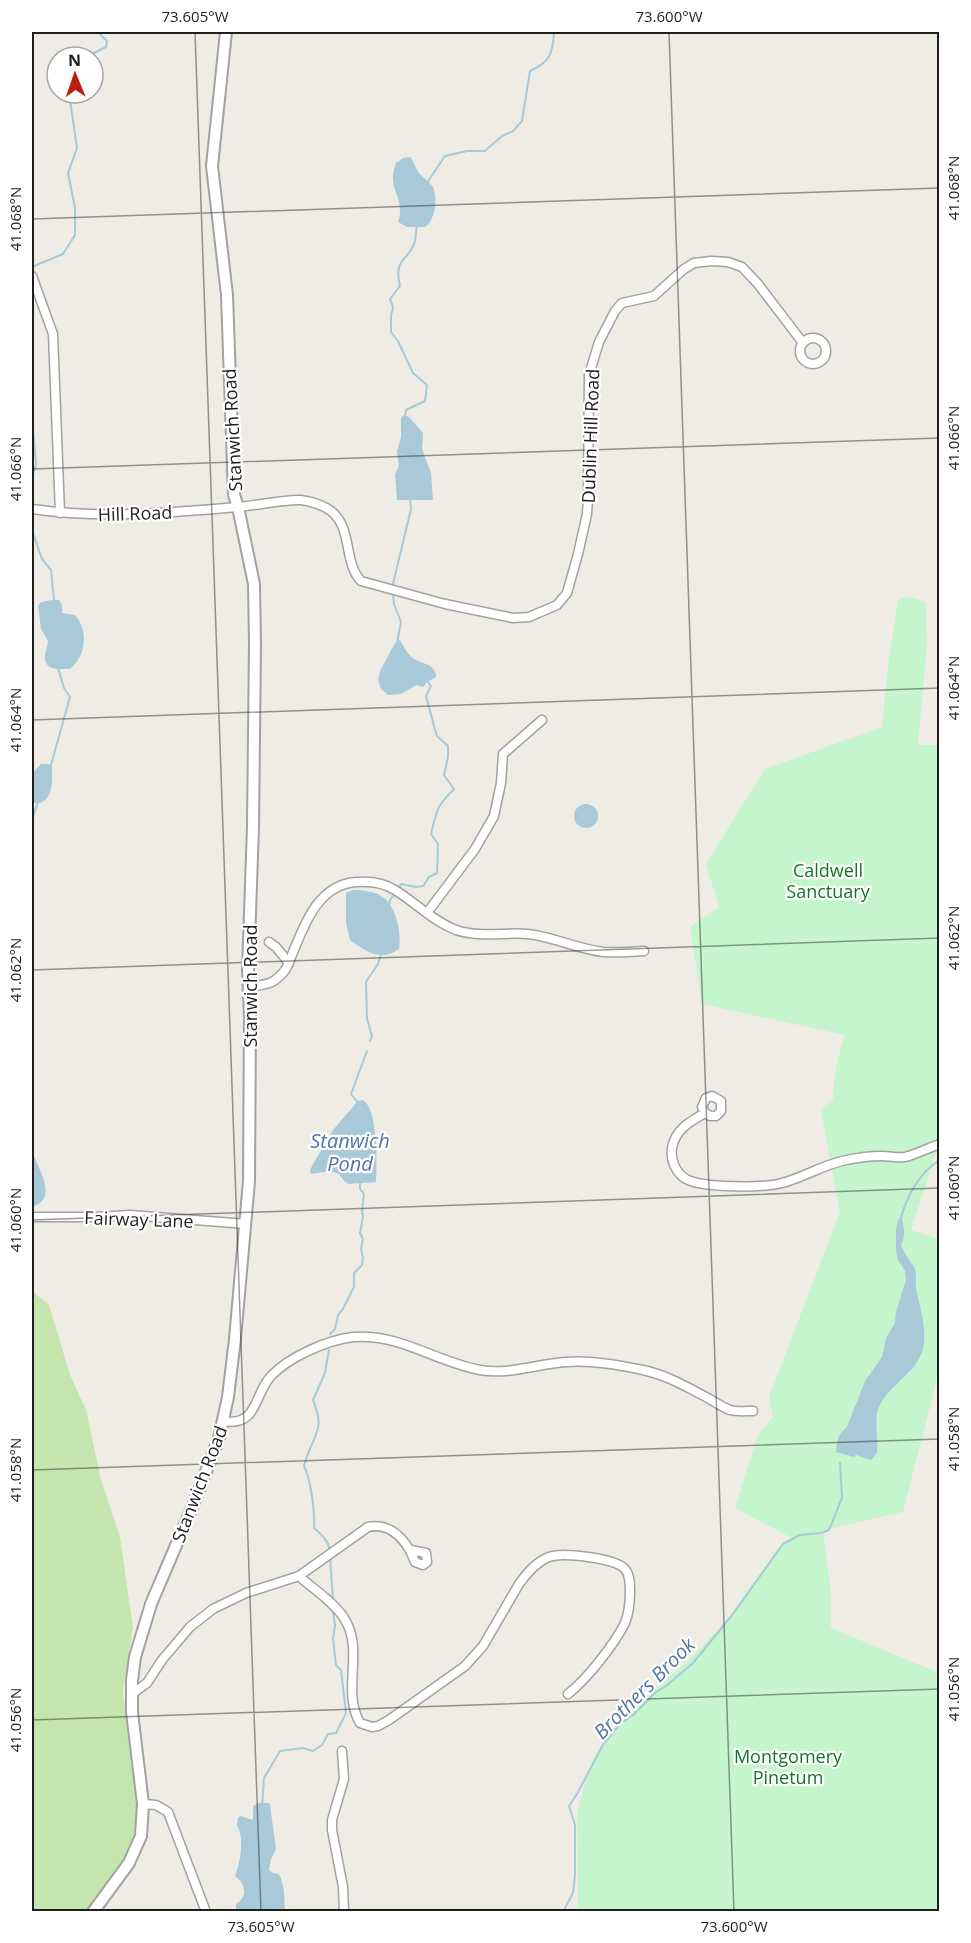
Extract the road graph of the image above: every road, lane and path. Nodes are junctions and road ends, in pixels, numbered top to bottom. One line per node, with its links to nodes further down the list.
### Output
1 (226, 32): 4 (street, Stanwich Road)
2 (32, 276): 6 (street)
3 (803, 343): 4 (street, Dublin Hill Road)
4 (238, 507): 6 (street, Hill Road); 12 (street, Stanwich Road)
5 (32, 509): 6 (street, Hill Road)
6 (60, 513)
7 (542, 720): 8 (street)
8 (427, 913): 10 (street); 11 (street)
9 (269, 942): 11 (street)
10 (644, 951)
11 (289, 963): 12 (street)
12 (248, 987): 16 (street, Stanwich Road)
13 (705, 1113): 14 (street)
14 (939, 1144)
15 (32, 1217): 16 (street, Fairway Lane)
16 (246, 1224): 18 (street, Stanwich Road)
17 (753, 1411): 18 (street)
18 (224, 1421): 21 (street, Stanwich Road)
19 (411, 1550): 20 (street)
20 (298, 1576): 21 (street); 22 (street)
21 (132, 1694): 24 (street, Stanwich Road)
22 (568, 1694)
23 (342, 1751): 27 (street)
24 (143, 1804): 25 (street, Stanwich Road); 26 (street)
25 (93, 1911)
26 (206, 1911)
27 (344, 1911)

